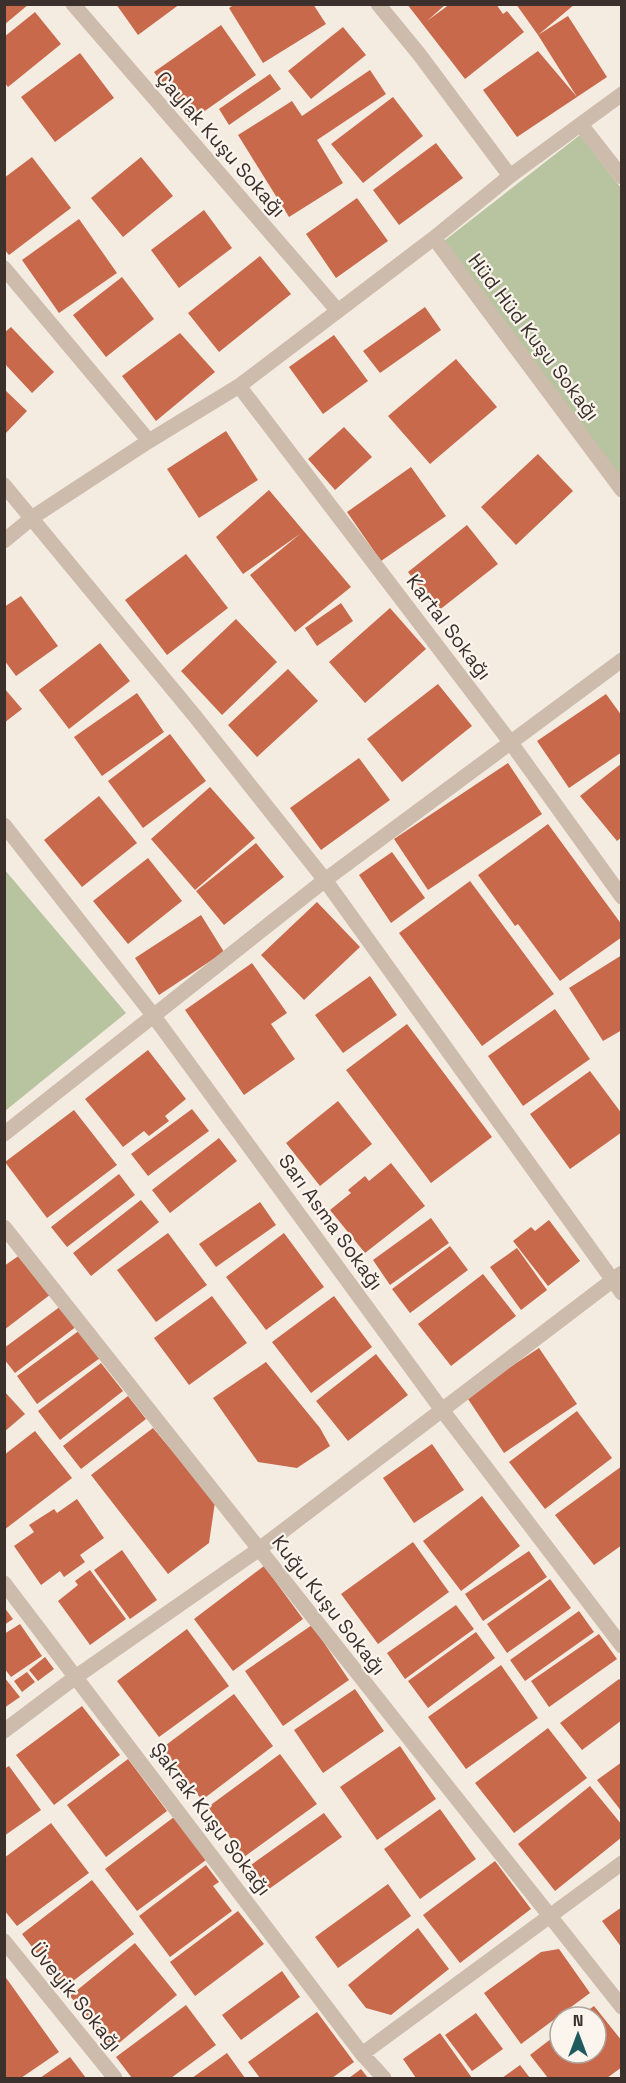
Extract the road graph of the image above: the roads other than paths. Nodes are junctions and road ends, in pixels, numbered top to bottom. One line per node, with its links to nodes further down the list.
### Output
1 (73, 4): 9 (street, Çaylak Kuşu Sokağı)
2 (378, 4): 5 (street)
3 (621, 94): 4 (street)
4 (582, 126): 5 (street); 6 (street)
5 (510, 176): 7 (street)
6 (621, 177)
7 (434, 238): 9 (street); 13 (street, Hüd Hüd Kuşu Sokağı)
8 (4, 268): 11 (street)
9 (338, 311): 10 (street)
10 (239, 386): 11 (street); 17 (street, Kartal Sokağı)
11 (149, 441): 14 (street)
12 (4, 485): 14 (street)
13 (621, 490)
14 (33, 517): 15 (street); 19 (street)
15 (4, 541)
16 (621, 660): 17 (street)
17 (511, 743): 19 (street); 20 (street, Kartal Sokağı)
18 (4, 825): 21 (street, Sarı Asma Sokağı)
19 (325, 880): 21 (street); 24 (street)
20 (621, 897)
21 (153, 1015): 22 (street); 25 (street, Sarı Asma Sokağı)
22 (4, 1134)
23 (4, 1227): 26 (street, Kuğu Kuşu Sokağı)
24 (618, 1282): 25 (street)
25 (442, 1410): 26 (street); 28 (street, Sarı Asma Sokağı)
26 (258, 1550): 29 (street); 32 (street, Kuğu Kuşu Sokağı)
27 (4, 1583): 29 (street, Şakrak Kuşu Sokağı)
28 (621, 1646)
29 (77, 1676): 30 (street); 35 (street, Şakrak Kuşu Sokağı)
30 (4, 1731)
31 (621, 1863): 32 (street)
32 (550, 1916): 34 (street, Kuğu Kuşu Sokağı); 35 (street)
33 (4, 1941): 36 (street, Üveyik Sokağı)
34 (621, 2007)
35 (362, 2054): 37 (street, Şakrak Kuşu Sokağı)
36 (115, 2079)
37 (384, 2079)

